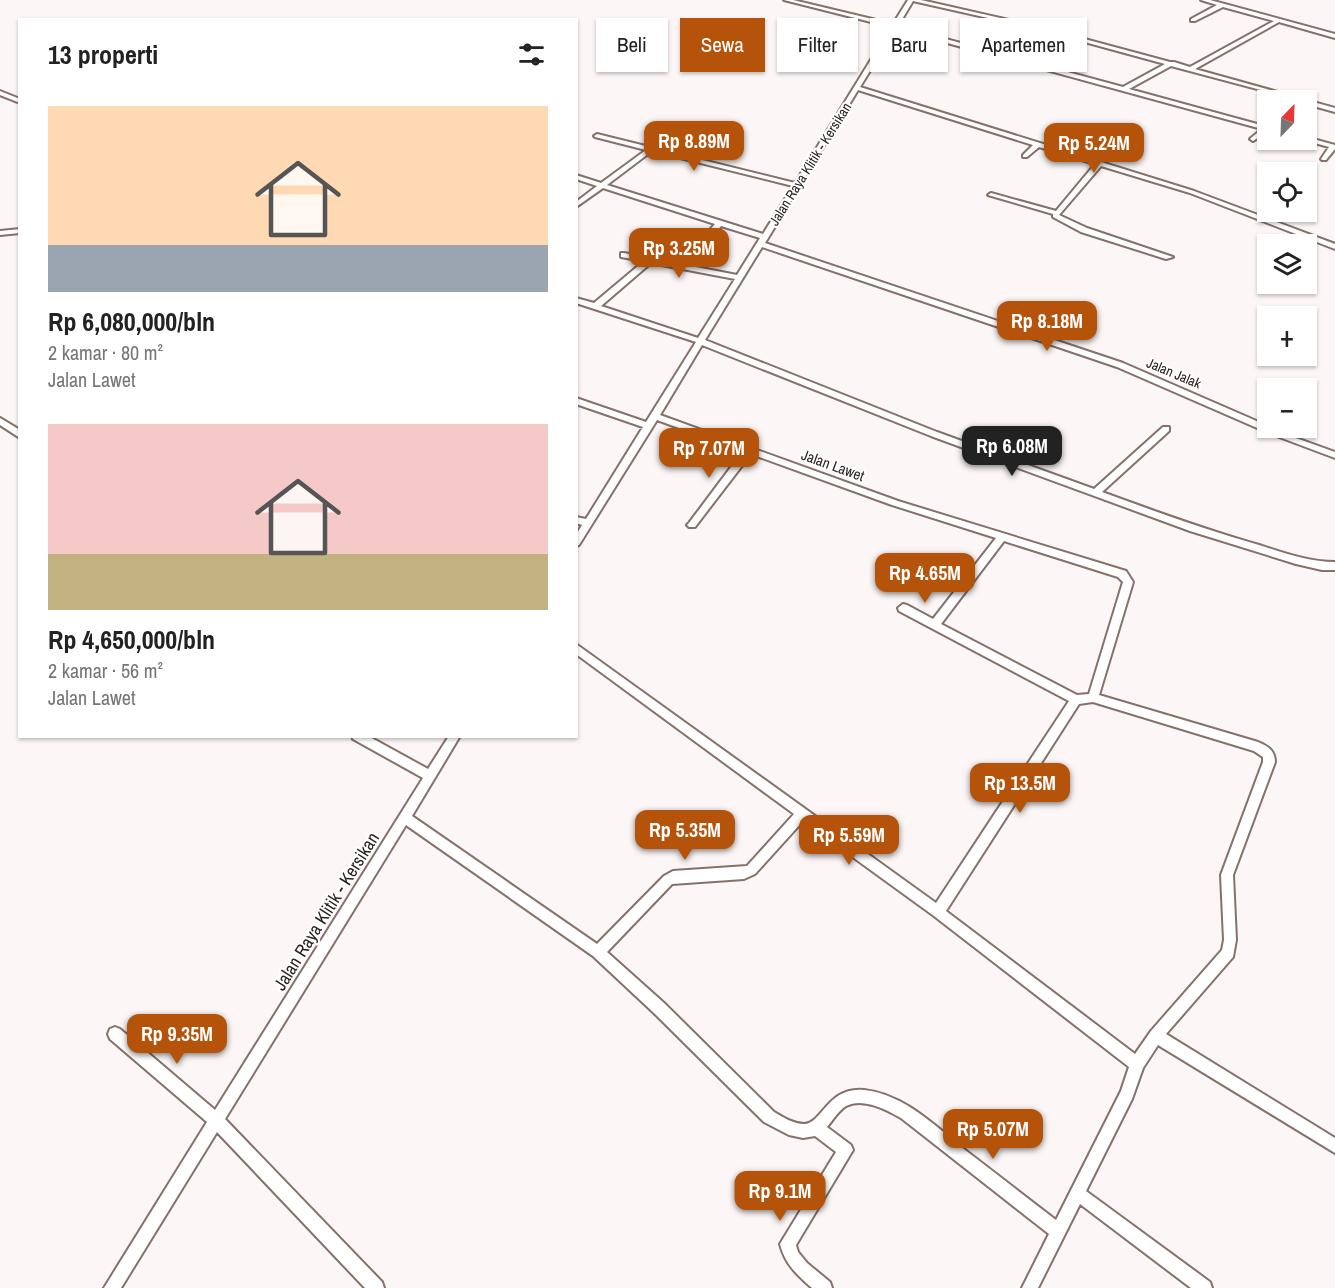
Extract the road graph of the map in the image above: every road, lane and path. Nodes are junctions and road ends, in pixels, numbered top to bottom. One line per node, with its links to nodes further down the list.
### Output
1 (787, 0): 6 (street)
2 (913, 0): 5 (street, Jalan Raya Klitik - Kersikan); 11 (street)
3 (1204, 0): 4 (street)
4 (1222, 5): 7 (street); 8 (street)
5 (899, 18)
6 (870, 20)
7 (1193, 20)
8 (1278, 21): 9 (street); 13 (street)
9 (1335, 36)
10 (948, 41): 15 (street)
11 (1172, 63): 13 (street); 15 (street)
12 (870, 66): 14 (street, Jalan Raya Klitik - Kersikan)
13 (1191, 69): 16 (street)
14 (857, 88): 26 (street); 33 (street, Jalan Raya Klitik - Kersikan)
15 (1123, 90): 21 (street)
16 (1266, 90)
17 (0, 93): 18 (street)
18 (18, 100)
19 (1317, 105): 20 (street)
20 (1335, 110)
21 (1257, 126)
22 (597, 136): 28 (street)
23 (1257, 136): 24 (street)
24 (1253, 139)
25 (1317, 143): 27 (street)
26 (1038, 144): 29 (street); 31 (street)
27 (1334, 147): 30 (street)
28 (651, 149): 33 (street); 34 (street)
29 (1025, 156)
30 (1324, 159)
31 (1100, 163): 37 (street); 43 (street)
32 (578, 178): 34 (street, Jalan Jalak)
33 (796, 185): 41 (street, Jalan Raya Klitik - Kersikan)
34 (604, 186): 36 (street); 38 (street, Jalan Jalak)
35 (991, 195): 37 (street)
36 (578, 204)
37 (1055, 213): 45 (street)
38 (719, 224): 41 (street, Jalan Jalak); 42 (street)
39 (18, 230): 40 (street)
40 (0, 233)
41 (762, 240): 47 (street, Jalan Raya Klitik - Kersikan); 58 (street, Jalan Jalak)
42 (704, 243)
43 (1335, 247)
44 (624, 255): 46 (street)
45 (1169, 257)
46 (649, 261): 47 (street); 49 (street)
47 (740, 278): 50 (street, Jalan Raya Klitik - Kersikan)
48 (578, 301): 49 (street)
49 (596, 306): 50 (street)
50 (700, 341): 52 (street, Jalan Raya Klitik - Kersikan); 59 (street)
51 (578, 401): 54 (street)
52 (655, 416): 54 (street, Jalan Raya Klitik - Kersikan); 57 (street, Jalan Lawet)
53 (0, 421): 56 (street)
54 (648, 426): 61 (street, Jalan Raya Klitik - Kersikan)
55 (1166, 429): 59 (street)
56 (18, 434)
57 (748, 450): 62 (street); 63 (street, Jalan Lawet)
58 (1335, 455)
59 (1095, 494): 65 (street)
60 (578, 520): 61 (street)
61 (588, 523): 64 (street, Jalan Raya Klitik - Kersikan)
62 (692, 525)
63 (1002, 537): 67 (street); 69 (street, Jalan Lawet)
64 (578, 540)
65 (1335, 566)
66 (903, 608): 67 (street)
67 (934, 625): 70 (street)
68 (578, 649): 74 (street)
69 (1093, 698): 70 (street); 79 (street)
70 (1076, 700): 76 (street)
71 (361, 738): 73 (street)
72 (454, 738): 73 (street, Jalan Raya Klitik - Kersikan)
73 (430, 776): 75 (street, Jalan Raya Klitik - Kersikan)
74 (802, 814): 76 (street); 77 (street)
75 (405, 818): 77 (street); 81 (street, Jalan Raya Klitik - Kersikan)
76 (938, 912): 80 (street)
77 (598, 952): 82 (street)
78 (115, 1034): 81 (street)
79 (1156, 1036): 80 (street); 83 (street)
80 (1137, 1064): 84 (street)
81 (217, 1121): 86 (street, Jalan Raya Klitik - Kersikan); 87 (street)
82 (817, 1129): 85 (street); 88 (street)
83 (1335, 1146)
84 (1077, 1193): 85 (street); 90 (street)
85 (1059, 1232): 89 (street)
86 (112, 1288)
87 (376, 1288)
88 (824, 1288)
89 (1030, 1288)
90 (1204, 1288)

